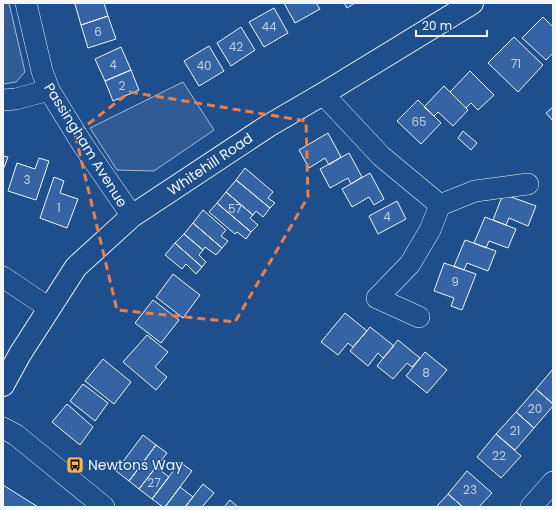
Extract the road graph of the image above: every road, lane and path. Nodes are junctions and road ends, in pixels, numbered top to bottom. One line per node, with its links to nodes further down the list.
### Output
1 (26, 3): 3 (street, Passingham Avenue)
2 (472, 3): 4 (street, Whitehill Road)
3 (48, 90): 5 (street); 8 (street, Passingham Avenue)
4 (323, 94): 7 (street); 8 (street, Whitehill Road)
5 (3, 100)
6 (528, 184): 7 (street)
7 (440, 205): 11 (street)
8 (132, 216): 10 (street, Whitehill Road)
9 (3, 278): 10 (street)
10 (49, 308): 12 (street, Whitehill Road)
11 (419, 317)
12 (3, 385)
13 (3, 428): 15 (street)
14 (553, 482): 16 (street)
15 (104, 507)
16 (531, 507)

